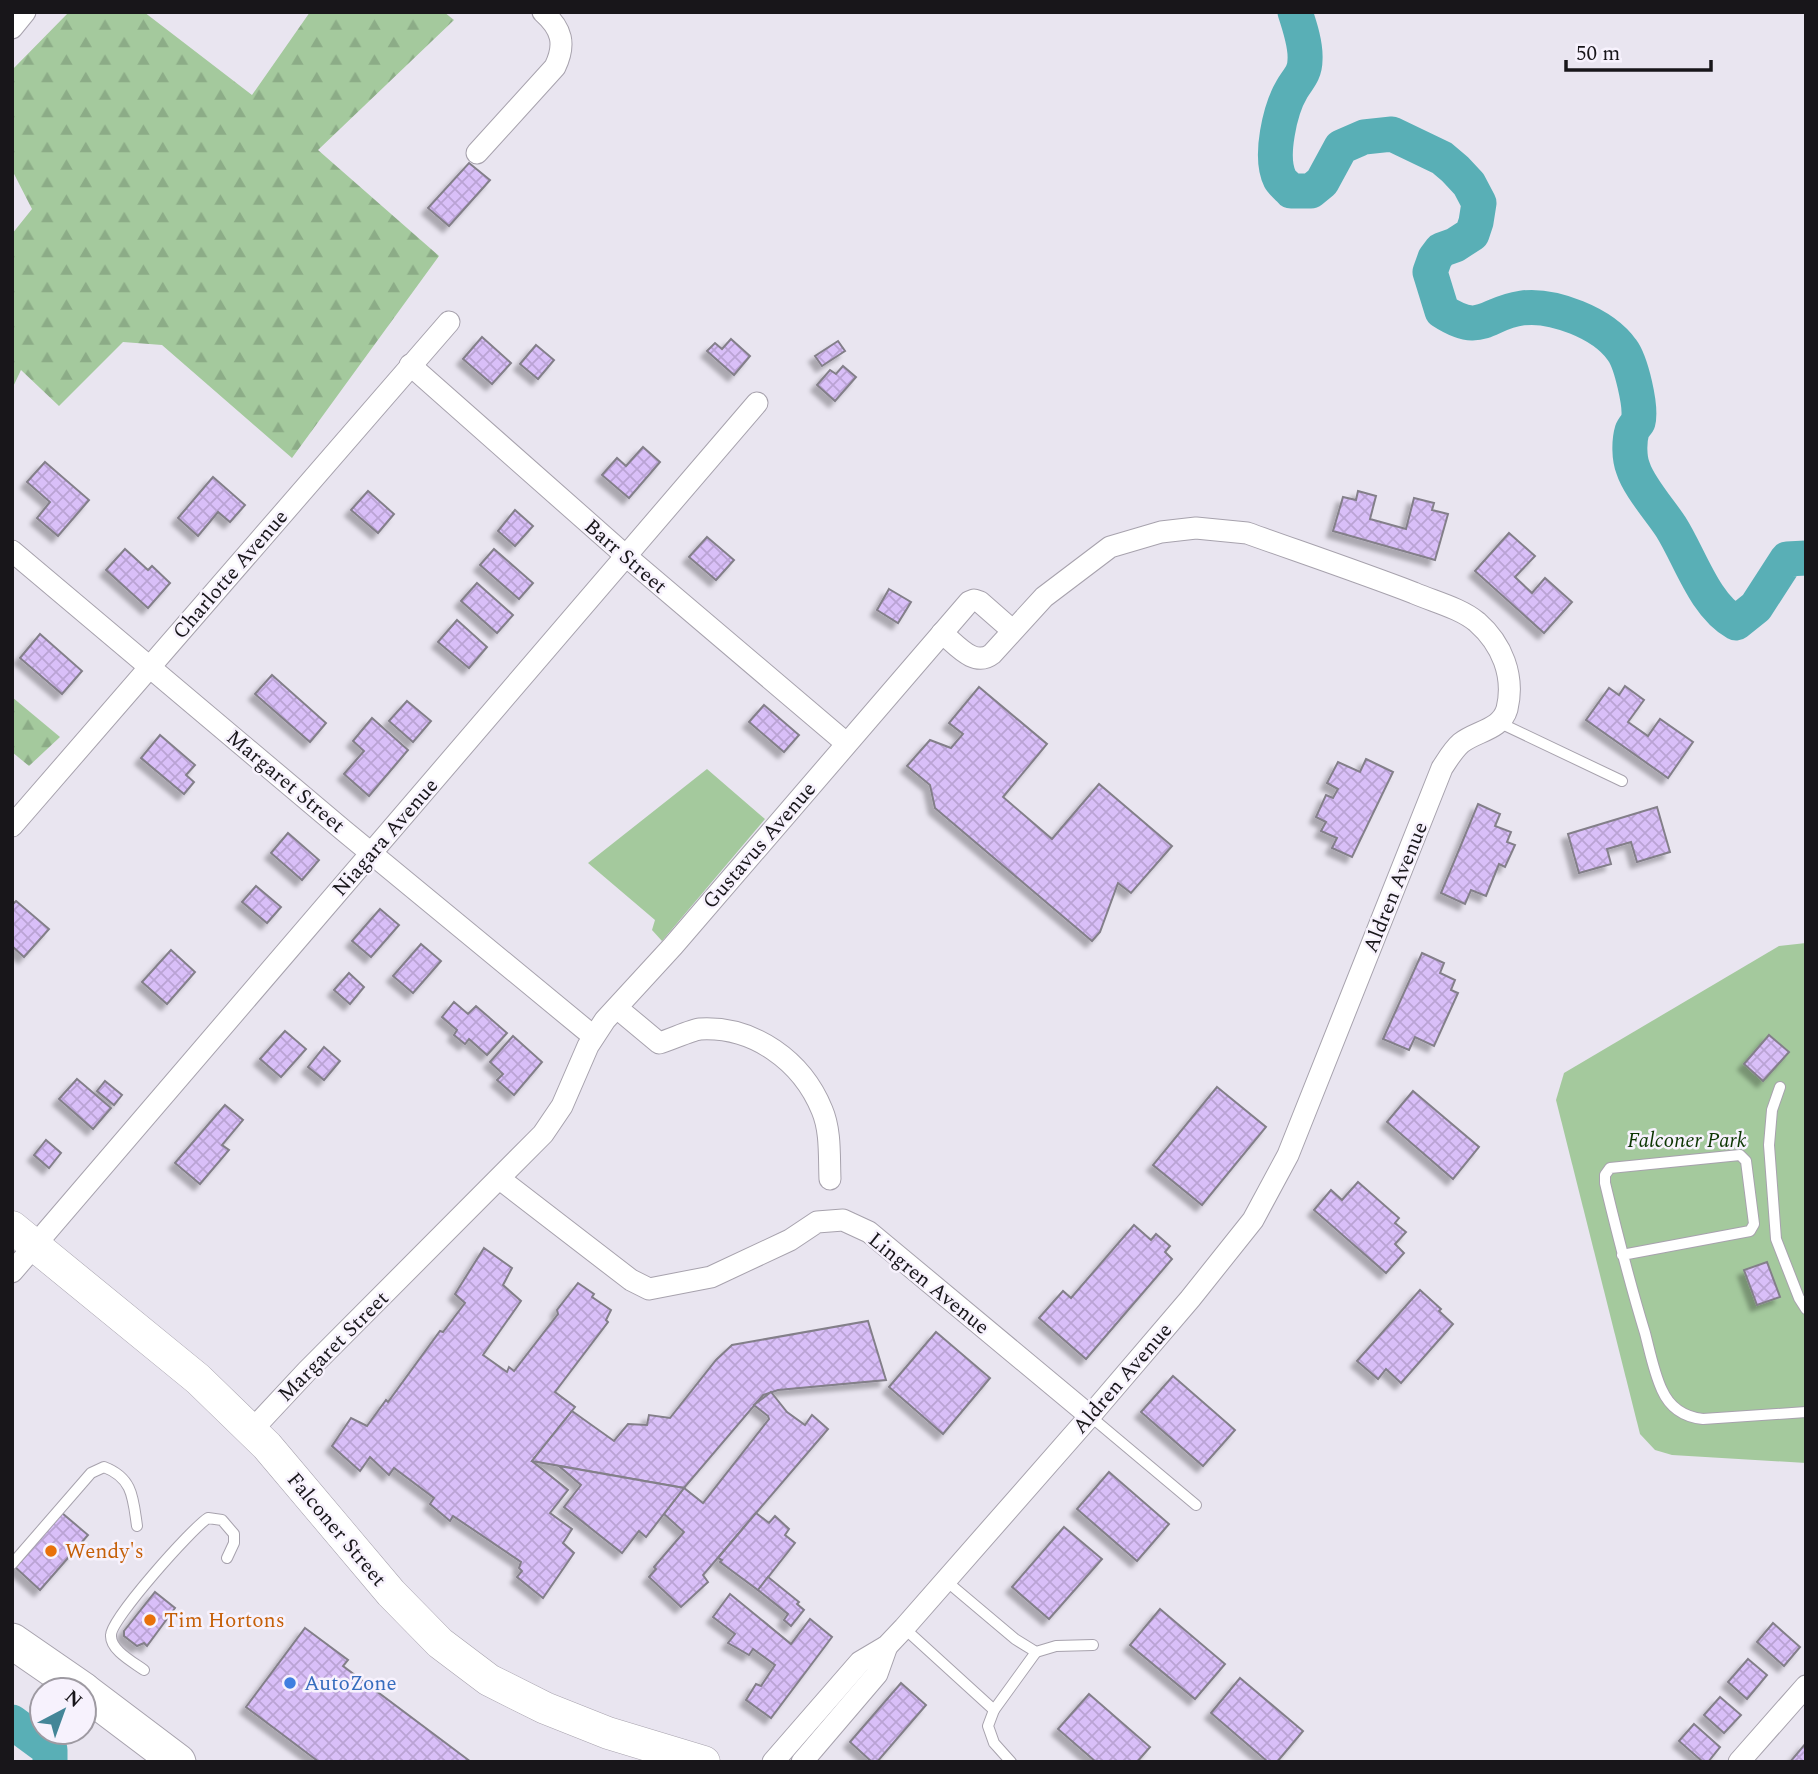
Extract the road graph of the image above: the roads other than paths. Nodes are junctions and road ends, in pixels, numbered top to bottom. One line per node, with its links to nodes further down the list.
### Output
1 (26, 12): 3 (street)
2 (543, 12): 4 (street)
3 (12, 28)
4 (477, 153)
5 (449, 322): 6 (street, Charlotte Avenue)
6 (410, 365): 9 (street, Barr Street); 12 (street, Charlotte Avenue)
7 (757, 403): 9 (street, Niagara Avenue)
8 (12, 551): 12 (street, Margaret Street)
9 (626, 556): 14 (street, Barr Street); 17 (street, Niagara Avenue)
10 (1012, 630): 11 (street); 11 (street, Gustavus Avenue); 13 (street)
11 (942, 633): 14 (street, Gustavus Avenue)
12 (150, 667): 16 (street, Charlotte Avenue); 17 (street, Margaret Street)
13 (1498, 722): 15 (lane); 29 (street, Aldren Avenue)
14 (846, 743): 18 (street, Gustavus Avenue)
15 (1622, 780)
16 (12, 826)
17 (372, 853): 19 (street, Margaret Street); 24 (street, Niagara Avenue)
18 (617, 1008): 19 (street, Gustavus Avenue); 23 (street)
19 (593, 1036): 21 (street, Gustavus Avenue)
20 (1780, 1087): 27 (lane)
21 (535, 1142): 22 (street, Margaret Street)
22 (500, 1179): 29 (street, Lingren Avenue); 30 (street, Margaret Street)
23 (830, 1179)
24 (24, 1237): 26 (street, Niagara Avenue); 30 (street, Falconer Street)
25 (1622, 1255): 25 (lane); 28 (lane)
26 (12, 1272)
27 (1806, 1309)
28 (1806, 1412)
29 (1090, 1416): 31 (lane); 35 (street, Aldren Avenue)
30 (251, 1431): 47 (street, Falconer Street)
31 (1196, 1505)
32 (137, 1526): 34 (lane)
33 (227, 1558): 41 (lane)
34 (12, 1564)
35 (945, 1580): 36 (street, Aldren Avenue); 40 (lane)
36 (904, 1628): 39 (street, Aldren Avenue); 45 (lane)
37 (12, 1641): 42 (main road)
38 (1093, 1645): 40 (lane)
39 (887, 1646): 48 (street, Aldren Avenue); 49 (street, Aldren Avenue)
40 (1036, 1652): 45 (lane)
41 (144, 1670)
42 (63, 1676)
43 (1806, 1686): 51 (street)
44 (98, 1701): 46 (main road)
45 (994, 1710): 50 (lane)
46 (178, 1762)
47 (704, 1762)
48 (773, 1762)
49 (802, 1762)
50 (1011, 1762)
51 (1739, 1762)

